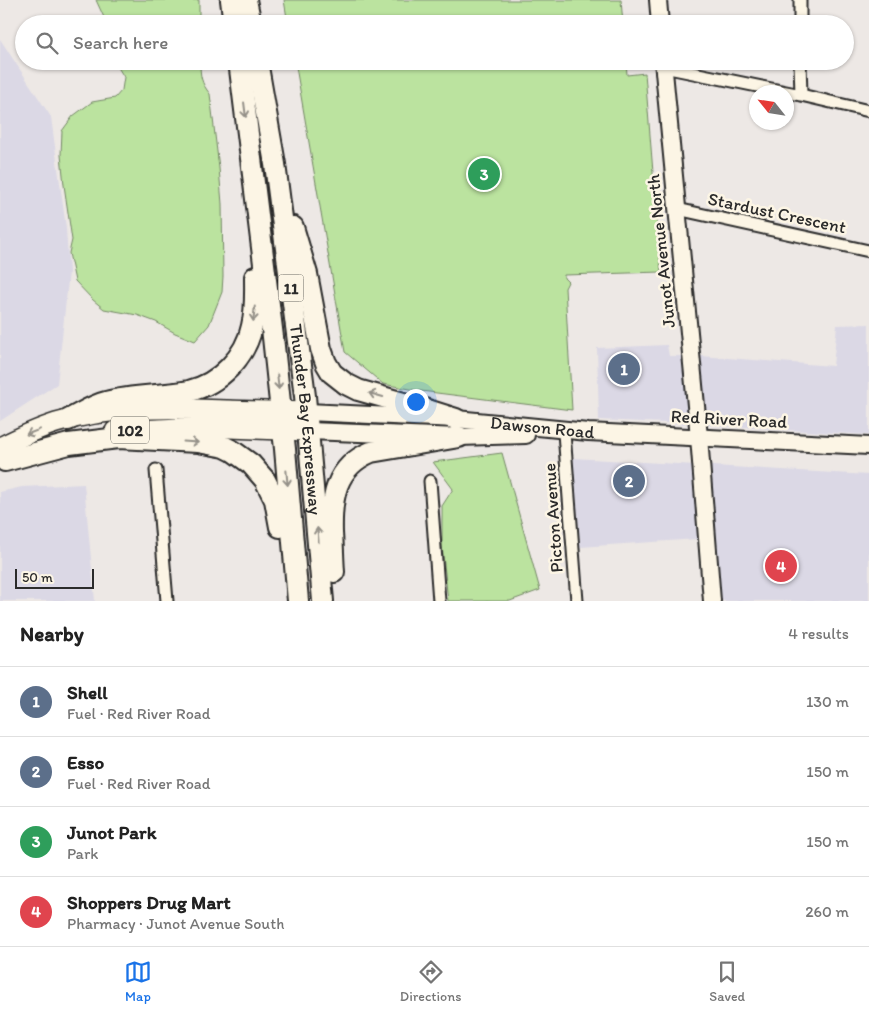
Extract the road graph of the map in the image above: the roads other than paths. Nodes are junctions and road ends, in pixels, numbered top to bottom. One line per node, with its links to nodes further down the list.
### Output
1 (231, 0): 5 (highway)
2 (246, 0): 6 (highway)
3 (658, 0): 7 (main road)
4 (800, 0): 8 (street)
5 (233, 15)
6 (249, 15)
7 (659, 15)
8 (800, 15)
9 (240, 70): 17 (highway, Thunder Bay Expressway / 11, one-way to 17)
10 (259, 70): 16 (highway, Thunder Bay Expressway / 11)
11 (664, 70): 18 (main road, Junot Avenue North)
12 (690, 70): 14 (street)
13 (800, 70): 14 (street)
14 (801, 95): 15 (street)
15 (869, 111)
16 (275, 164): 22 (highway, Thunder Bay Expressway / 11); 23 (highway, one-way to 16)
17 (253, 177): 20 (highway, one-way to 20); 21 (highway, Thunder Bay Expressway / 11, one-way to 21)
18 (677, 209): 19 (street, Stardust Crescent); 26 (main road, Junot Avenue North)
19 (869, 251)
20 (68, 420): 21 (main road, Dawson Road / 102); 28 (main road, Dawson Road / 102, one-way to 28)
21 (282, 420): 22 (main road, Dawson Road / 102); 28 (main road, Dawson Road / 102); 33 (highway, Thunder Bay Expressway / 11, one-way to 33)
22 (308, 422): 23 (main road, Dawson Road); 34 (highway, Thunder Bay Expressway / 11, one-way to 22)
23 (458, 428): 24 (main road, Dawson Road); 25 (main road, Dawson Road); 35 (highway)
24 (588, 432): 25 (main road, Dawson Road); 26 (main road, Red River Road)
25 (564, 433): 37 (street, Picton Avenue)
26 (700, 438): 27 (main road, Red River Road); 38 (main road, Junot Avenue North)
27 (869, 446)
28 (2, 457): 32 (highway, one-way to 32)
29 (156, 470): 31 (street)
30 (430, 481): 36 (street)
31 (167, 601)
32 (292, 601)
33 (298, 601)
34 (323, 601)
35 (336, 601)
36 (439, 601)
37 (577, 601)
38 (712, 601)

